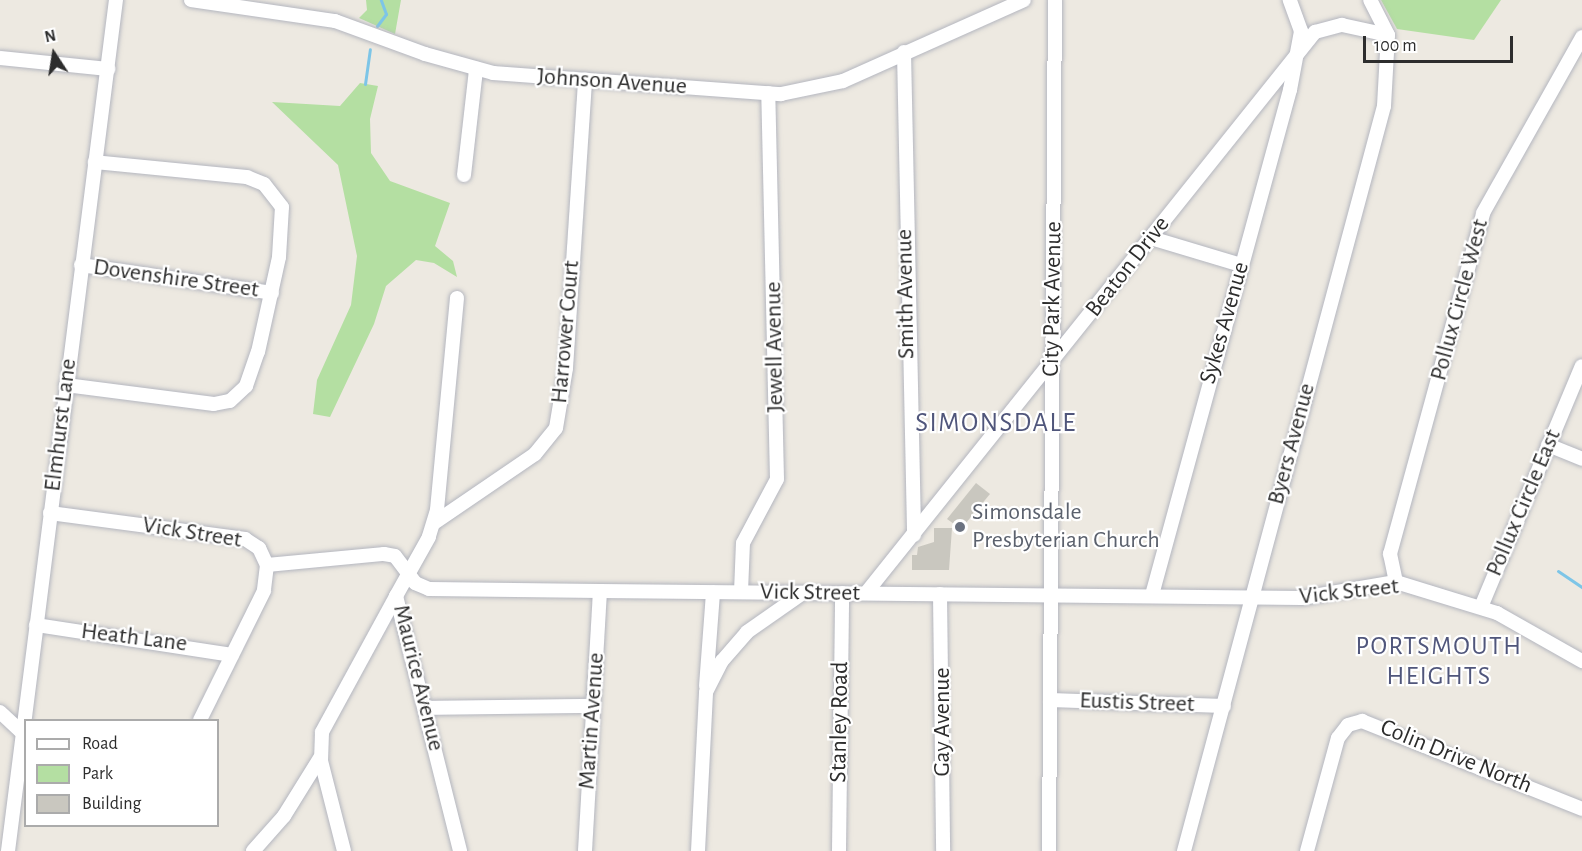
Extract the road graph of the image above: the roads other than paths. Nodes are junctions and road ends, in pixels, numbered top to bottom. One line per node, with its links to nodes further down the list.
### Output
1 (116, 0): 12 (street, Elmhurst Lane)
2 (191, 0): 13 (street, Johnson Avenue)
3 (1024, 0): 10 (street, Johnson Avenue)
4 (1055, 0): 23 (street, City Park Avenue)
5 (1290, 0): 9 (street)
6 (1370, 0): 7 (street)
7 (1388, 35): 9 (street, Beaton Drive); 44 (street, Byers Avenue)
8 (1582, 37): 33 (street, Pollux Circle West)
9 (1299, 51): 18 (street, Beaton Drive); 20 (street, Sykes Avenue)
10 (904, 52): 15 (street, Johnson Avenue); 30 (street, Smith Avenue)
11 (0, 58): 12 (street)
12 (108, 69): 16 (street, Elmhurst Lane)
13 (476, 69): 14 (street, Johnson Avenue); 17 (street)
14 (585, 80): 15 (street, Johnson Avenue); 29 (street, Harrower Court)
15 (768, 93): 36 (street, Jewell Avenue)
16 (95, 162): 19 (street, Elmhurst Lane); 21 (street)
17 (464, 175)
18 (1150, 238): 20 (street); 23 (street, Beaton Drive)
19 (81, 265): 21 (street, Dovenshire Street); 25 (street, Elmhurst Lane)
20 (1241, 265): 41 (street, Sykes Avenue)
21 (272, 293): 25 (street)
22 (457, 298): 29 (street, Maurice Avenue)
23 (1052, 364): 30 (street, Beaton Drive); 43 (street, City Park Avenue)
24 (1582, 366): 26 (street, Pollux Circle East)
25 (66, 385): 28 (street, Elmhurst Lane)
26 (1548, 445): 27 (street); 45 (street, Pollux Circle East)
27 (1582, 459)
28 (50, 513): 31 (street, Vick Street); 46 (street, Elmhurst Lane)
29 (434, 523): 32 (street, Maurice Avenue)
30 (914, 536): 39 (street, Beaton Drive)
31 (267, 566): 32 (street, Vick Street); 47 (street)
32 (410, 575): 34 (street, Vick Street); 42 (street, Maurice Avenue)
33 (1395, 582): 44 (street, Vick Street); 45 (street, Vick Street)
34 (600, 591): 35 (street, Vick Street); 51 (street, Martin Avenue)
35 (713, 592): 36 (street, Vick Street); 49 (street)
36 (741, 592): 37 (street, Vick Street)
37 (803, 593): 38 (street, Vick Street); 49 (street)
38 (842, 593): 39 (street, Vick Street); 66 (street, Stanley Road)
39 (866, 593): 40 (street, Vick Street)
40 (940, 594): 43 (street, Vick Street); 67 (street, Gay Avenue)
41 (1152, 595): 43 (street, Vick Street); 44 (street, Vick Street)
42 (396, 596): 53 (street, Maurice Avenue); 58 (street)
43 (1050, 597): 50 (street, City Park Avenue)
44 (1251, 597): 52 (street, Byers Avenue)
45 (1481, 607): 48 (street, Vick Street)
46 (36, 625): 47 (street, Heath Lane); 55 (street, Elmhurst Lane)
47 (232, 655): 56 (street)
48 (1582, 661)
49 (706, 692): 65 (street)
50 (1050, 700): 52 (street, Eustis Street); 68 (street, City Park Avenue)
51 (593, 706): 53 (street); 64 (street, Martin Avenue)
52 (1224, 706): 69 (street, Byers Avenue)
53 (425, 708): 63 (street, Maurice Avenue)
54 (0, 712): 57 (street)
55 (25, 719)
56 (200, 719)
57 (23, 735): 60 (street, Elmhurst Lane)
58 (320, 758): 61 (street); 62 (street)
59 (1582, 809): 70 (street, Colin Drive North)
60 (8, 851)
61 (253, 851)
62 (344, 851)
63 (460, 851)
64 (585, 851)
65 (698, 851)
66 (839, 851)
67 (943, 851)
68 (1049, 851)
69 (1184, 851)
70 (1307, 851)

